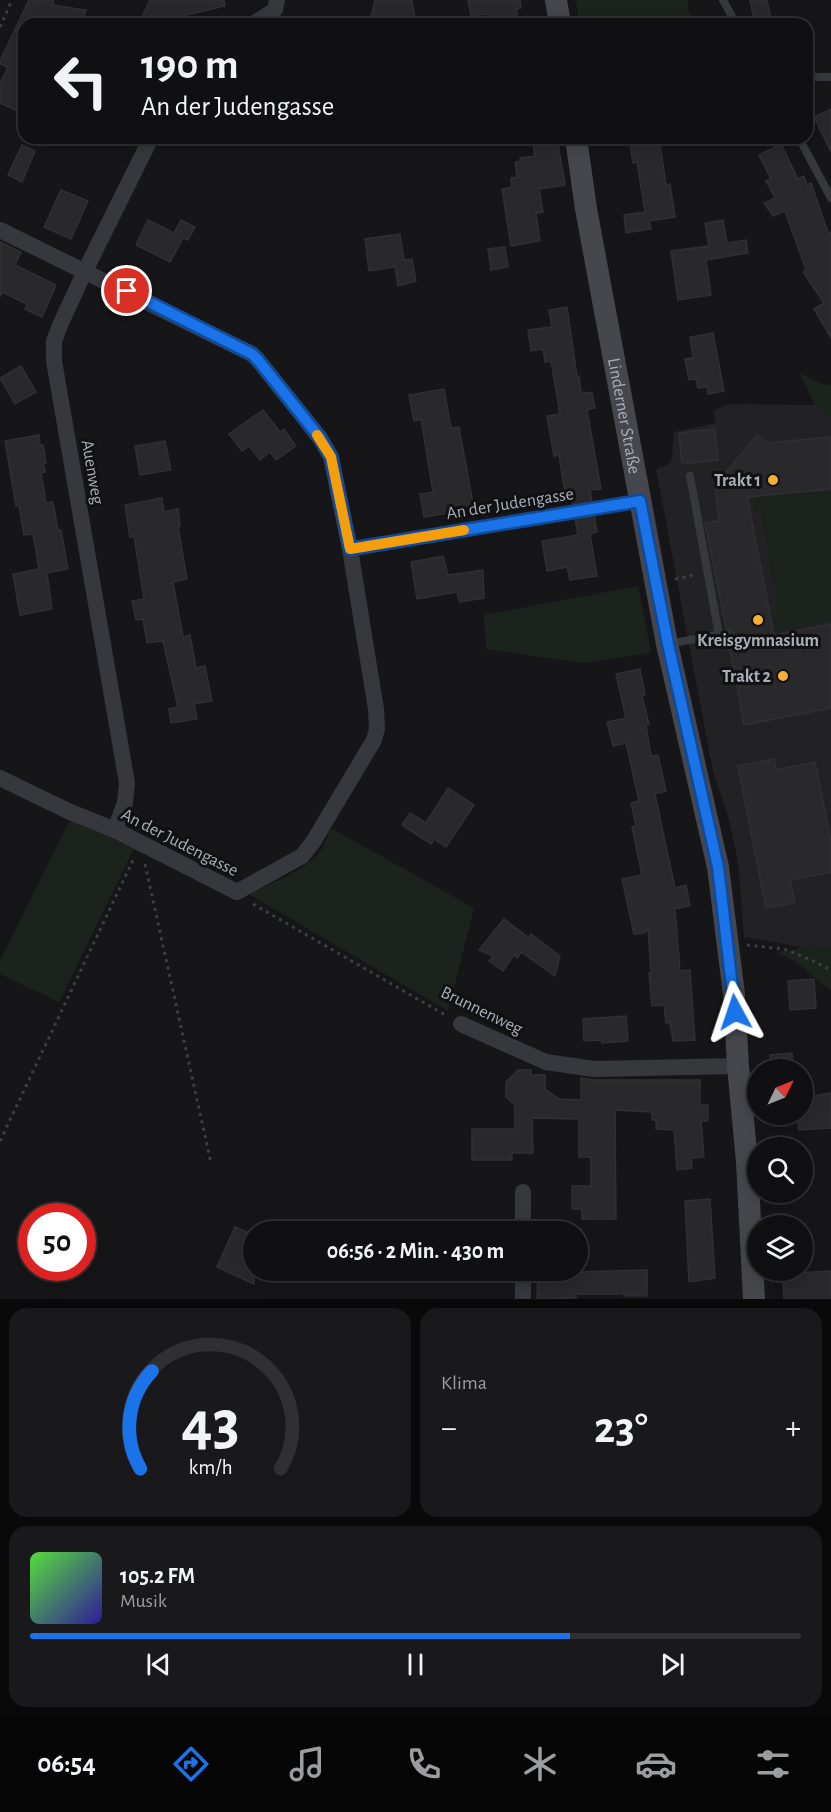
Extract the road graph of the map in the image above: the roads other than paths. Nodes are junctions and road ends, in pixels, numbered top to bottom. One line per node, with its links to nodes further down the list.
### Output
1 (276, 0): 3 (street)
2 (723, 0): 4 (lane)
3 (262, 18)
4 (733, 18)
5 (813, 77): 6 (lane)
6 (831, 77)
7 (148, 144): 12 (street, Auenweg)
8 (577, 144): 14 (main road, Linderner Straße)
9 (802, 144): 10 (lane)
10 (831, 198)
11 (0, 230): 12 (street, An der Judengasse)
12 (85, 271): 15 (street, An der Judengasse); 18 (street, Auenweg)
13 (690, 476): 16 (lane)
14 (640, 501): 15 (lane, An der Judengasse); 16 (main road, Linderner Straße)
15 (350, 549): 18 (street, An der Judengasse)
16 (668, 644): 20 (main road, Linderner Straße)
17 (0, 778): 18 (street, An der Judengasse)
18 (115, 830)
19 (460, 1024): 20 (street, Brunnenweg)
20 (738, 1066): 25 (main road, Linderner Straße)
21 (524, 1192): 22 (street)
22 (523, 1221)
23 (523, 1281): 24 (street)
24 (523, 1299)
25 (754, 1299)

